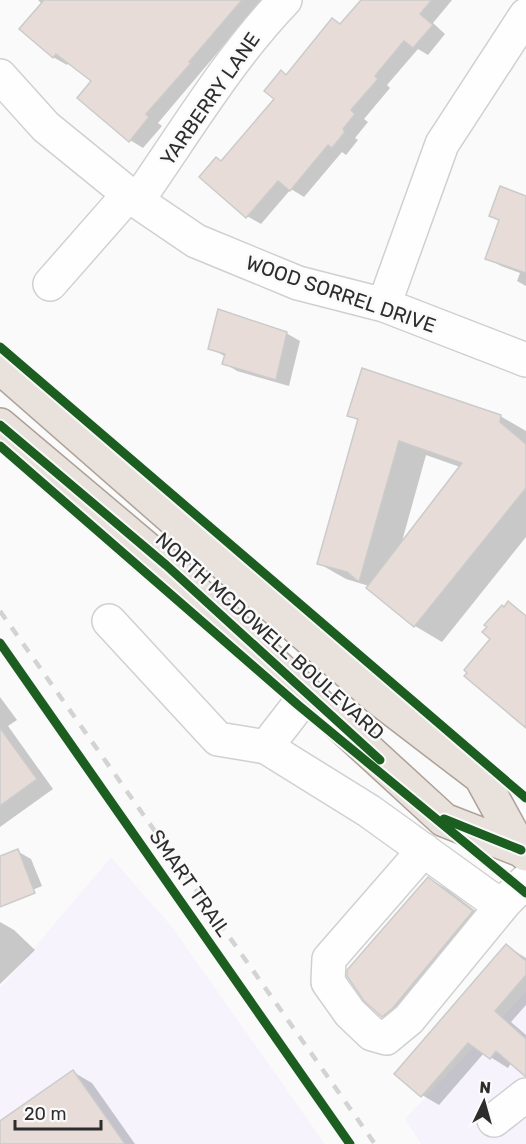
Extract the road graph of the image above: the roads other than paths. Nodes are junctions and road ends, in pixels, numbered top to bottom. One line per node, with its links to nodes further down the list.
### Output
1 (285, 0): 6 (street, YARBERRY LANE)
2 (516, 0): 3 (street)
3 (526, 9)
4 (526, 15): 8 (street)
5 (4, 90): 6 (street, WOOD SORREL DRIVE)
6 (133, 197): 7 (street, YARBERRY LANE); 8 (street, WOOD SORREL DRIVE)
7 (50, 284)
8 (384, 305): 9 (street, WOOD SORREL DRIVE)
9 (526, 360)
10 (0, 367): 16 (main road, NORTH MCDOWELL BOULEVARD)
11 (0, 425): 13 (main road, NORTH MCDOWELL BOULEVARD)
12 (109, 621): 14 (street)
13 (308, 694): 14 (street); 16 (main road, NORTH MCDOWELL BOULEVARD)
14 (266, 747): 15 (street)
15 (424, 850): 17 (street); 17 (street)
16 (523, 852)
17 (516, 892)
18 (526, 1095): 19 (street)
19 (494, 1120)

